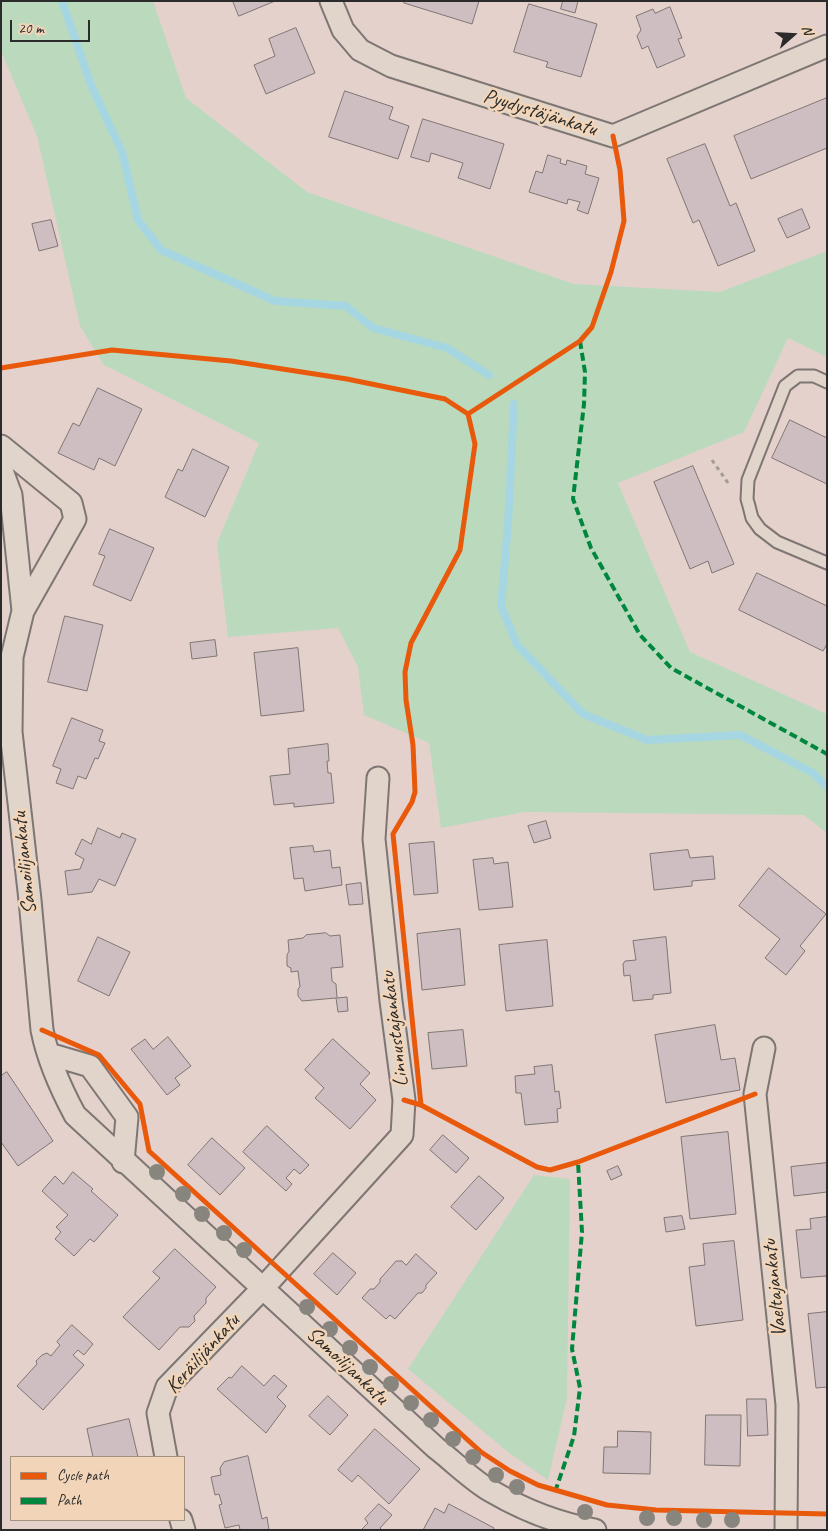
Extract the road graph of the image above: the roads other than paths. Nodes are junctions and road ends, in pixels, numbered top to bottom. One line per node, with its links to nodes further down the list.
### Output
1 (331, 1): 2 (street, Pyydystäjänkatu)
2 (827, 46)
3 (827, 382): 6 (lane)
4 (1, 446): 7 (street, Samoilijankatu)
5 (1, 468): 7 (street, Samoilijankatu)
6 (827, 563)
7 (23, 611): 10 (street, Samoilijankatu)
8 (378, 778): 12 (street, Linnustajankatu)
9 (764, 1048): 15 (street, Vaeltajankatu)
10 (50, 1054): 11 (street, Samoilijankatu); 11 (street)
11 (124, 1162): 12 (street, Samoilijankatu)
12 (264, 1288): 13 (street, Keräilijänkatu); 14 (street, Samoilijankatu)
13 (166, 1456)
14 (595, 1530)
15 (786, 1530)

